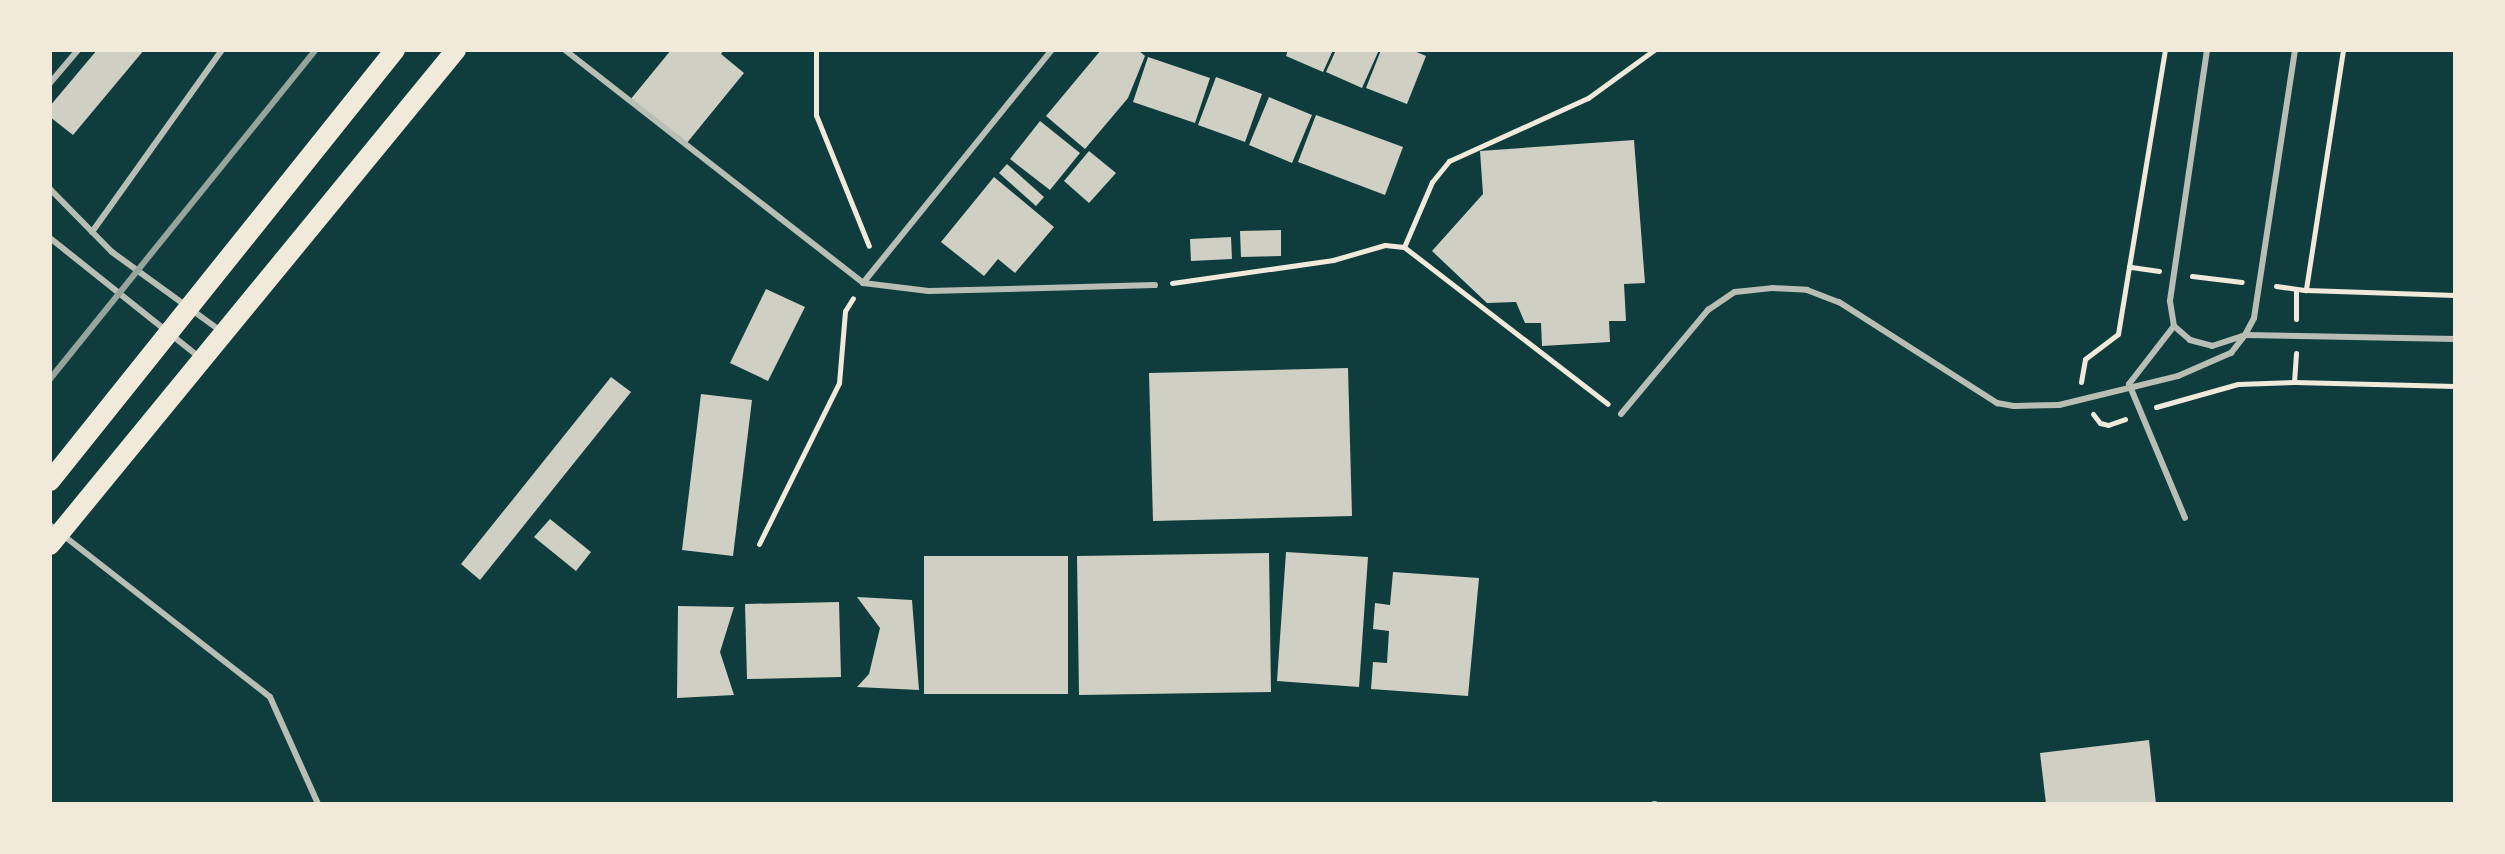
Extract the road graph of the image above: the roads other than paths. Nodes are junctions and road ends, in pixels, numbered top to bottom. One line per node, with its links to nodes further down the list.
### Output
1 (78, 50): 9 (lane)
2 (222, 50): 11 (lane)
3 (395, 50): 15 (main road)
4 (456, 50): 18 (main road)
5 (1052, 50): 13 (lane)
6 (2207, 50): 16 (lane)
7 (2295, 50): 19 (lane)
8 (569, 51): 13 (lane)
9 (50, 83)
10 (50, 189): 11 (lane)
11 (92, 232): 15 (lane)
12 (50, 238): 17 (lane)
13 (863, 283): 14 (lane)
14 (1155, 285)
15 (189, 308): 17 (main road); 18 (lane)
16 (2174, 326): 19 (lane); 22 (lane)
17 (168, 332): 21 (lane); 24 (main road)
18 (224, 333): 21 (main road)
19 (2245, 335): 20 (lane); 22 (lane)
20 (2455, 339)
21 (202, 359): 26 (main road)
22 (2129, 384): 23 (lane); 25 (lane)
23 (1621, 414)
24 (50, 481)
25 (2185, 518)
26 (53, 534): 27 (lane)
27 (318, 804)

